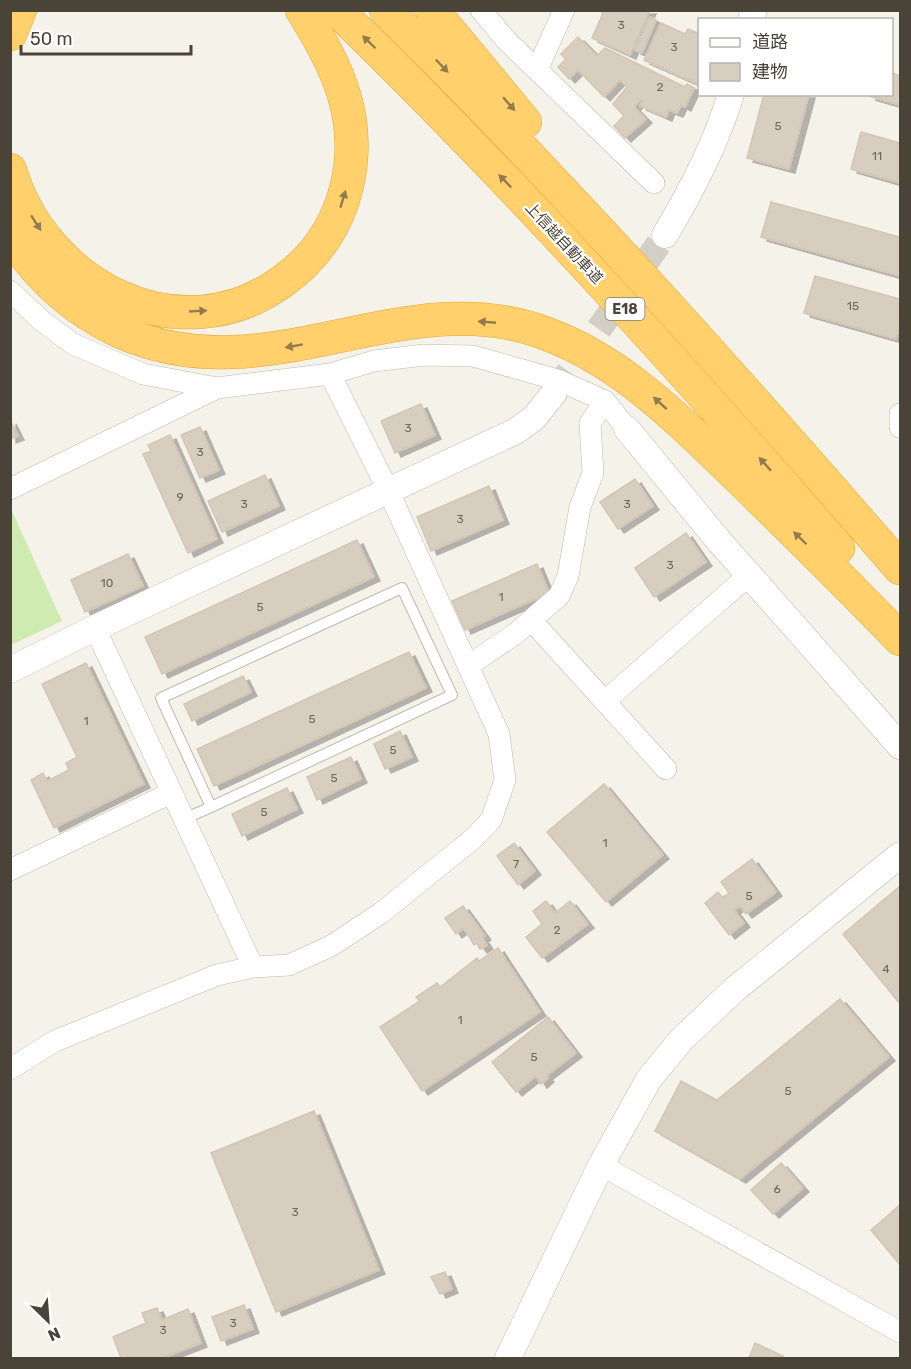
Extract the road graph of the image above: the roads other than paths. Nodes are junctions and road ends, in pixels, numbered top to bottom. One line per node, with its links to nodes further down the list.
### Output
1 (20, 10): 8 (highway)
2 (302, 10): 11 (highway, one-way to 2)
3 (337, 10): 28 (highway, 上信越自動車道 / E18, one-way to 3)
4 (386, 10): 26 (highway, E18, one-way to 26)
5 (432, 10): 25 (highway, one-way to 25)
6 (481, 10): 9 (street)
7 (564, 10): 9 (street)
8 (10, 33)
9 (537, 70): 12 (street)
10 (730, 96): 14 (street)
11 (10, 170)
12 (654, 183)
13 (10, 234): 31 (highway, one-way to 13)
14 (665, 235)
15 (10, 291): 17 (street)
16 (330, 374): 17 (street); 19 (street); 24 (street)
17 (217, 388): 23 (street)
18 (554, 393): 24 (street)
19 (605, 400): 22 (street); 29 (street)
20 (900, 414): 21 (street)
21 (900, 427)
22 (627, 429): 27 (street)
23 (10, 489)
24 (388, 490): 30 (street); 32 (street)
25 (900, 562)
26 (900, 568)
27 (749, 575): 34 (street); 35 (street)
28 (900, 619)
29 (531, 620): 32 (street); 34 (street)
30 (95, 628): 33 (street); 37 (street)
31 (900, 639)
32 (469, 665): 42 (street)
33 (10, 670)
34 (605, 701): 36 (street)
35 (900, 747)
36 (666, 769)
37 (171, 793): 39 (street); 41 (street)
38 (211, 807): 38 (lane); 39 (lane)
39 (184, 819): 42 (street)
40 (900, 855): 44 (street)
41 (10, 870)
42 (253, 967): 43 (street)
43 (10, 1069)
44 (601, 1166): 45 (street); 46 (street)
45 (900, 1332)
46 (508, 1359)

